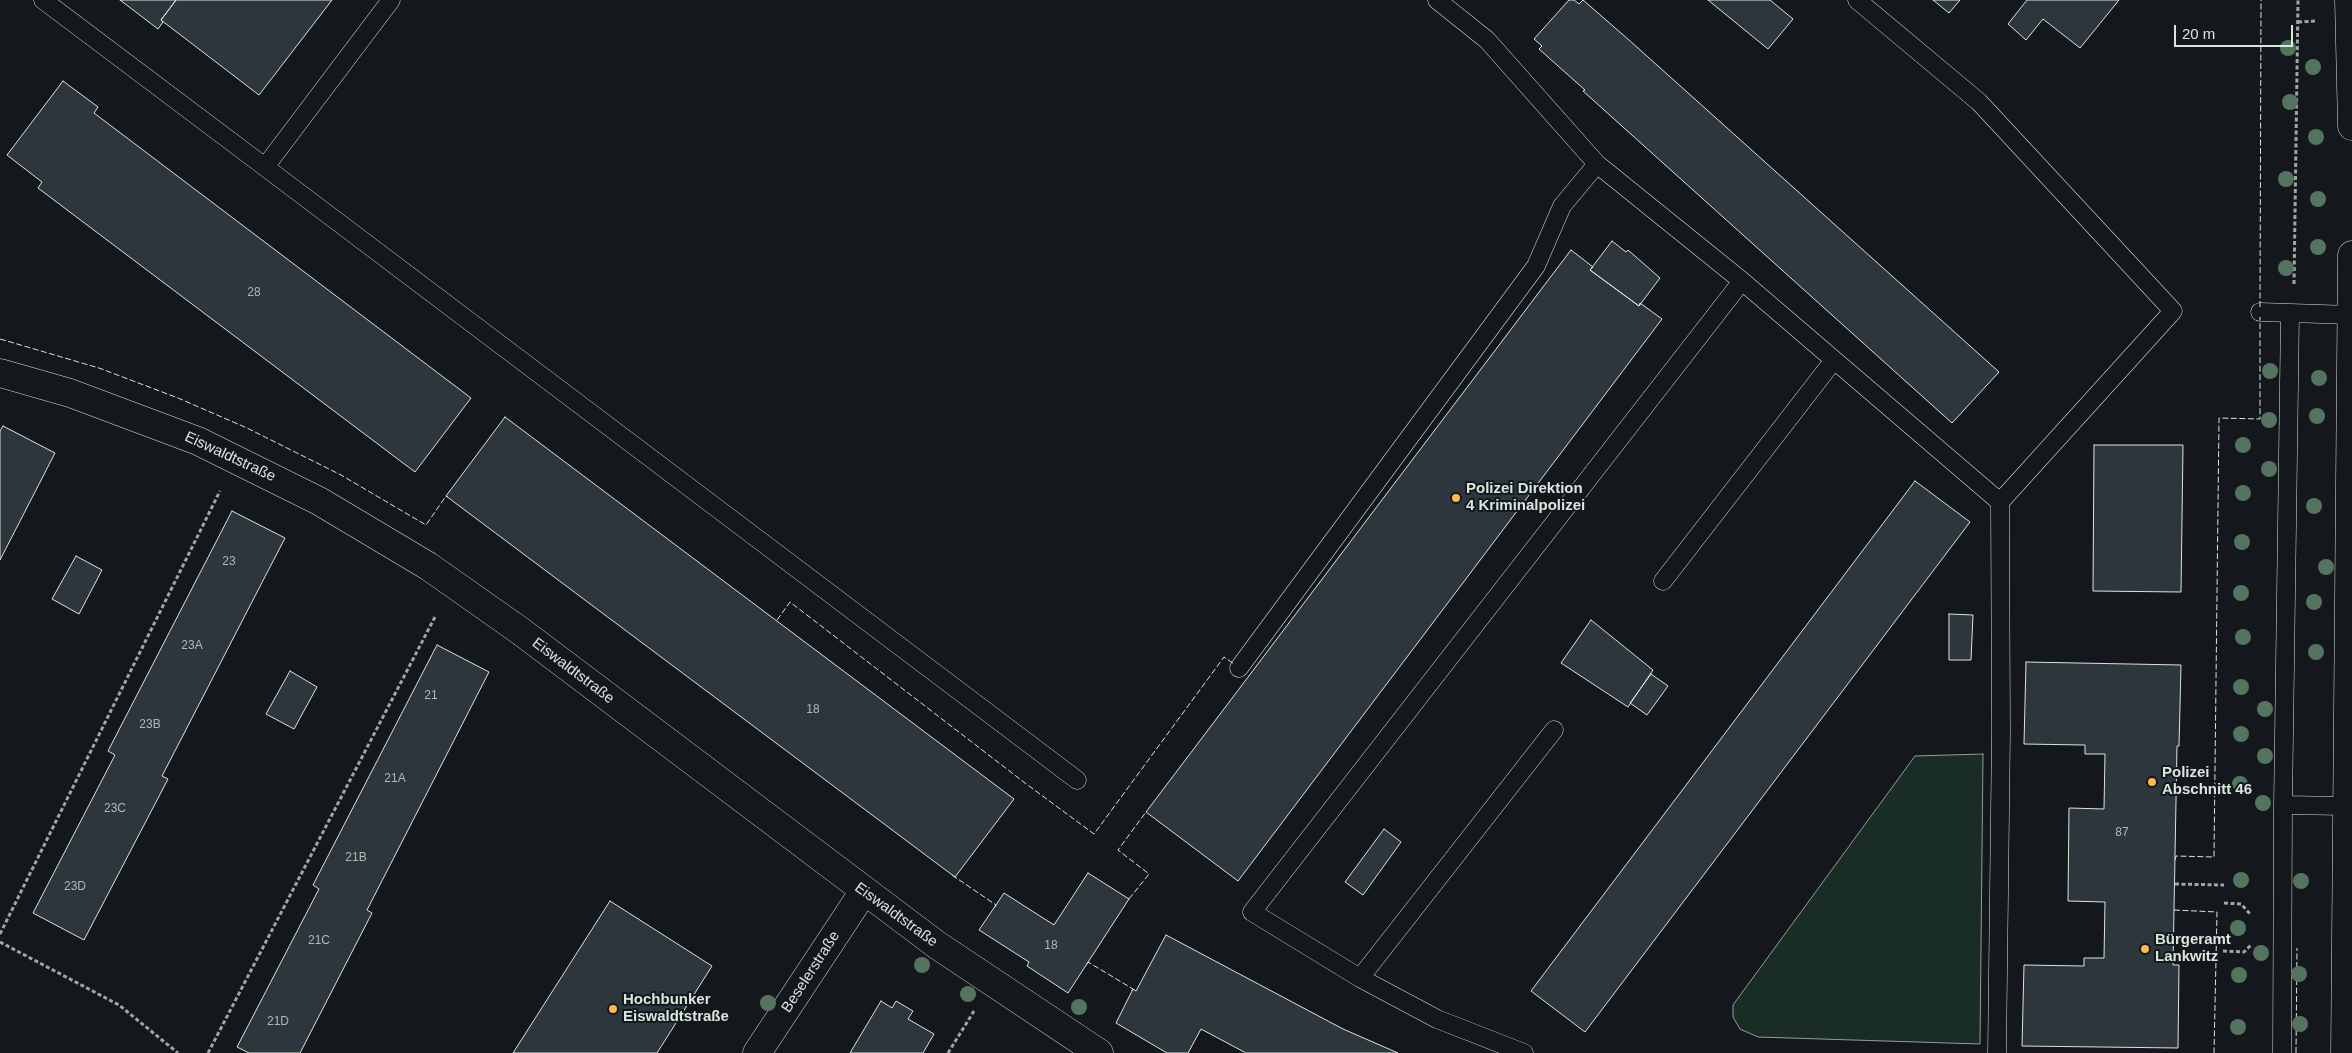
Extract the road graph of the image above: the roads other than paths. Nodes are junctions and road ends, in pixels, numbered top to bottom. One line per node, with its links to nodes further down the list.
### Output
1 (43, 0): 8 (lane)
2 (391, 0): 8 (lane)
3 (1437, 0): 7 (lane)
4 (1857, 0): 16 (lane)
5 (2351, 13): 6 (street)
6 (2352, 126)
7 (1597, 164): 10 (lane); 18 (lane)
8 (265, 167): 20 (lane)
9 (2352, 255): 13 (street)
10 (1742, 281): 14 (lane); 24 (lane)
11 (2260, 312): 12 (lane)
12 (2290, 314): 13 (lane); 22 (lane)
13 (2351, 315): 21 (street)
14 (1834, 360): 16 (lane); 17 (lane)
15 (0, 373): 23 (street, Eiswaldtstraße)
16 (2000, 502): 28 (lane)
17 (1663, 582)
18 (1239, 668)
19 (1554, 730): 24 (lane)
20 (1078, 780)
21 (2348, 789): 22 (lane); 30 (street)
22 (2283, 805): 29 (lane)
23 (864, 891): 25 (street, Beselerstraße); 26 (street, Eiswaldtstraße)
24 (1360, 978): 27 (lane)
25 (757, 1053)
26 (1099, 1053)
27 (1524, 1053)
28 (1997, 1053)
29 (2282, 1053)
30 (2345, 1053)

